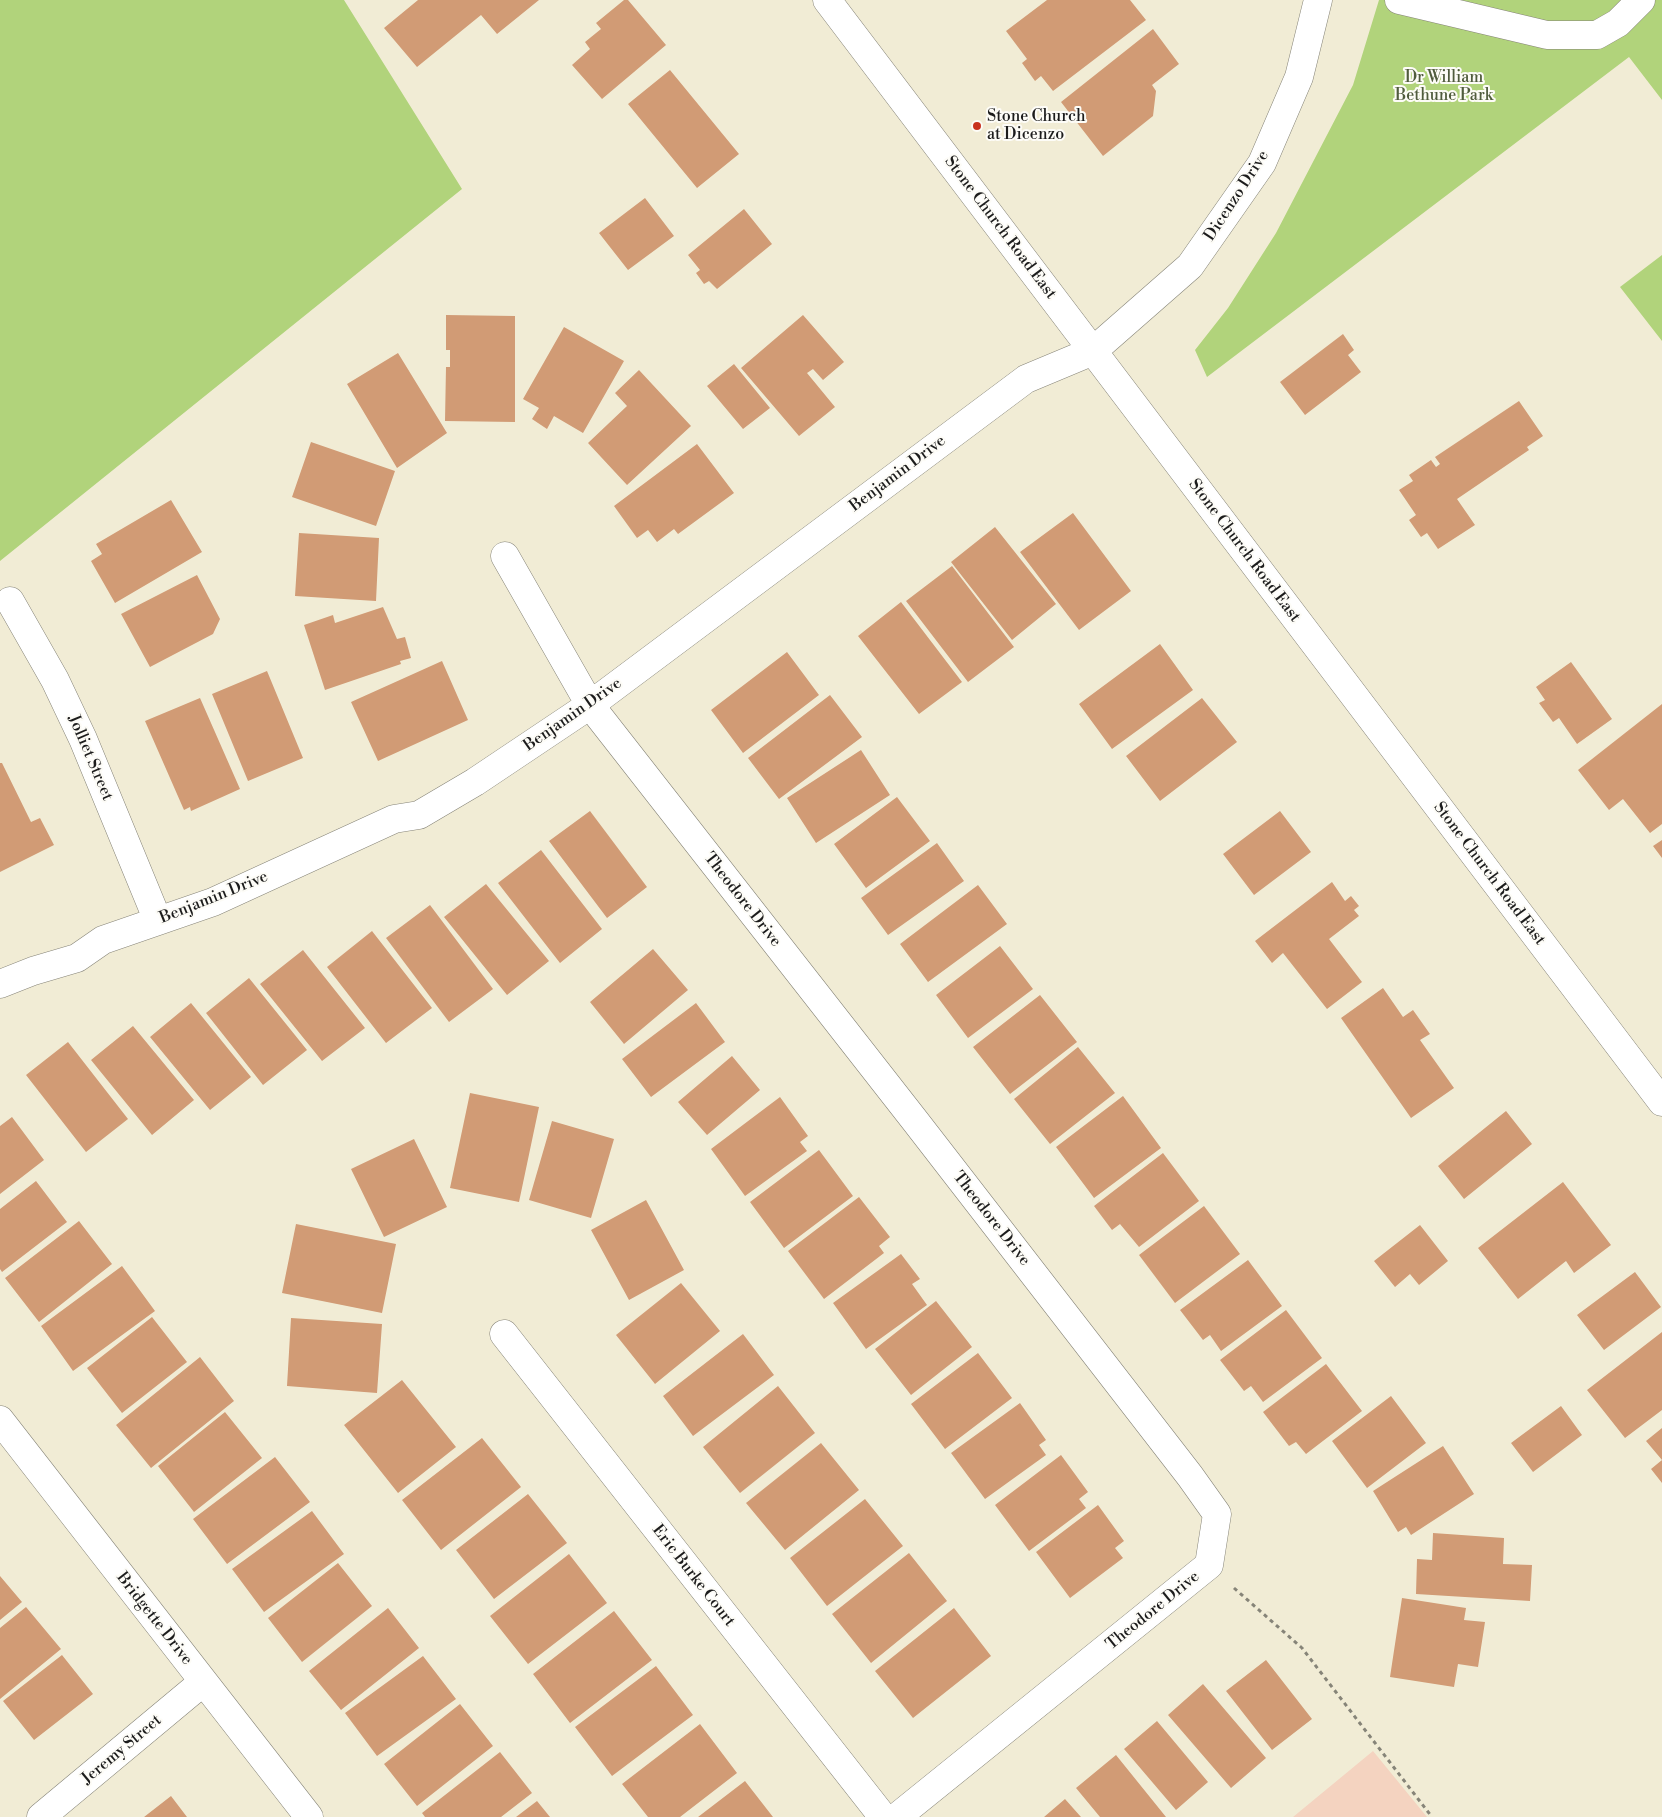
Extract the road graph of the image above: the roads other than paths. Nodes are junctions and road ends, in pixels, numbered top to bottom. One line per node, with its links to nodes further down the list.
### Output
1 (827, 0): 5 (street, Stone Church Road East)
2 (1318, 0): 5 (street, Dicenzo Drive)
3 (1399, 0): 4 (street)
4 (1641, 0)
5 (1093, 351): 8 (street, Benjamin Drive); 11 (street, Stone Church Road East)
6 (505, 556): 8 (street, Theodore Drive)
7 (10, 601): 9 (street, Jolliet Street)
8 (590, 705): 9 (street, Benjamin Drive); 18 (street, Theodore Drive)
9 (158, 921): 10 (street, Benjamin Drive)
10 (0, 984)
11 (1662, 1102)
12 (504, 1334): 17 (street, Eric Burke Court)
13 (0, 1420): 14 (street, Bridgette Drive)
14 (204, 1682): 15 (street, Jeremy Street); 16 (street, Bridgette Drive)
15 (41, 1817)
16 (309, 1817)
17 (883, 1817)
18 (897, 1817)

